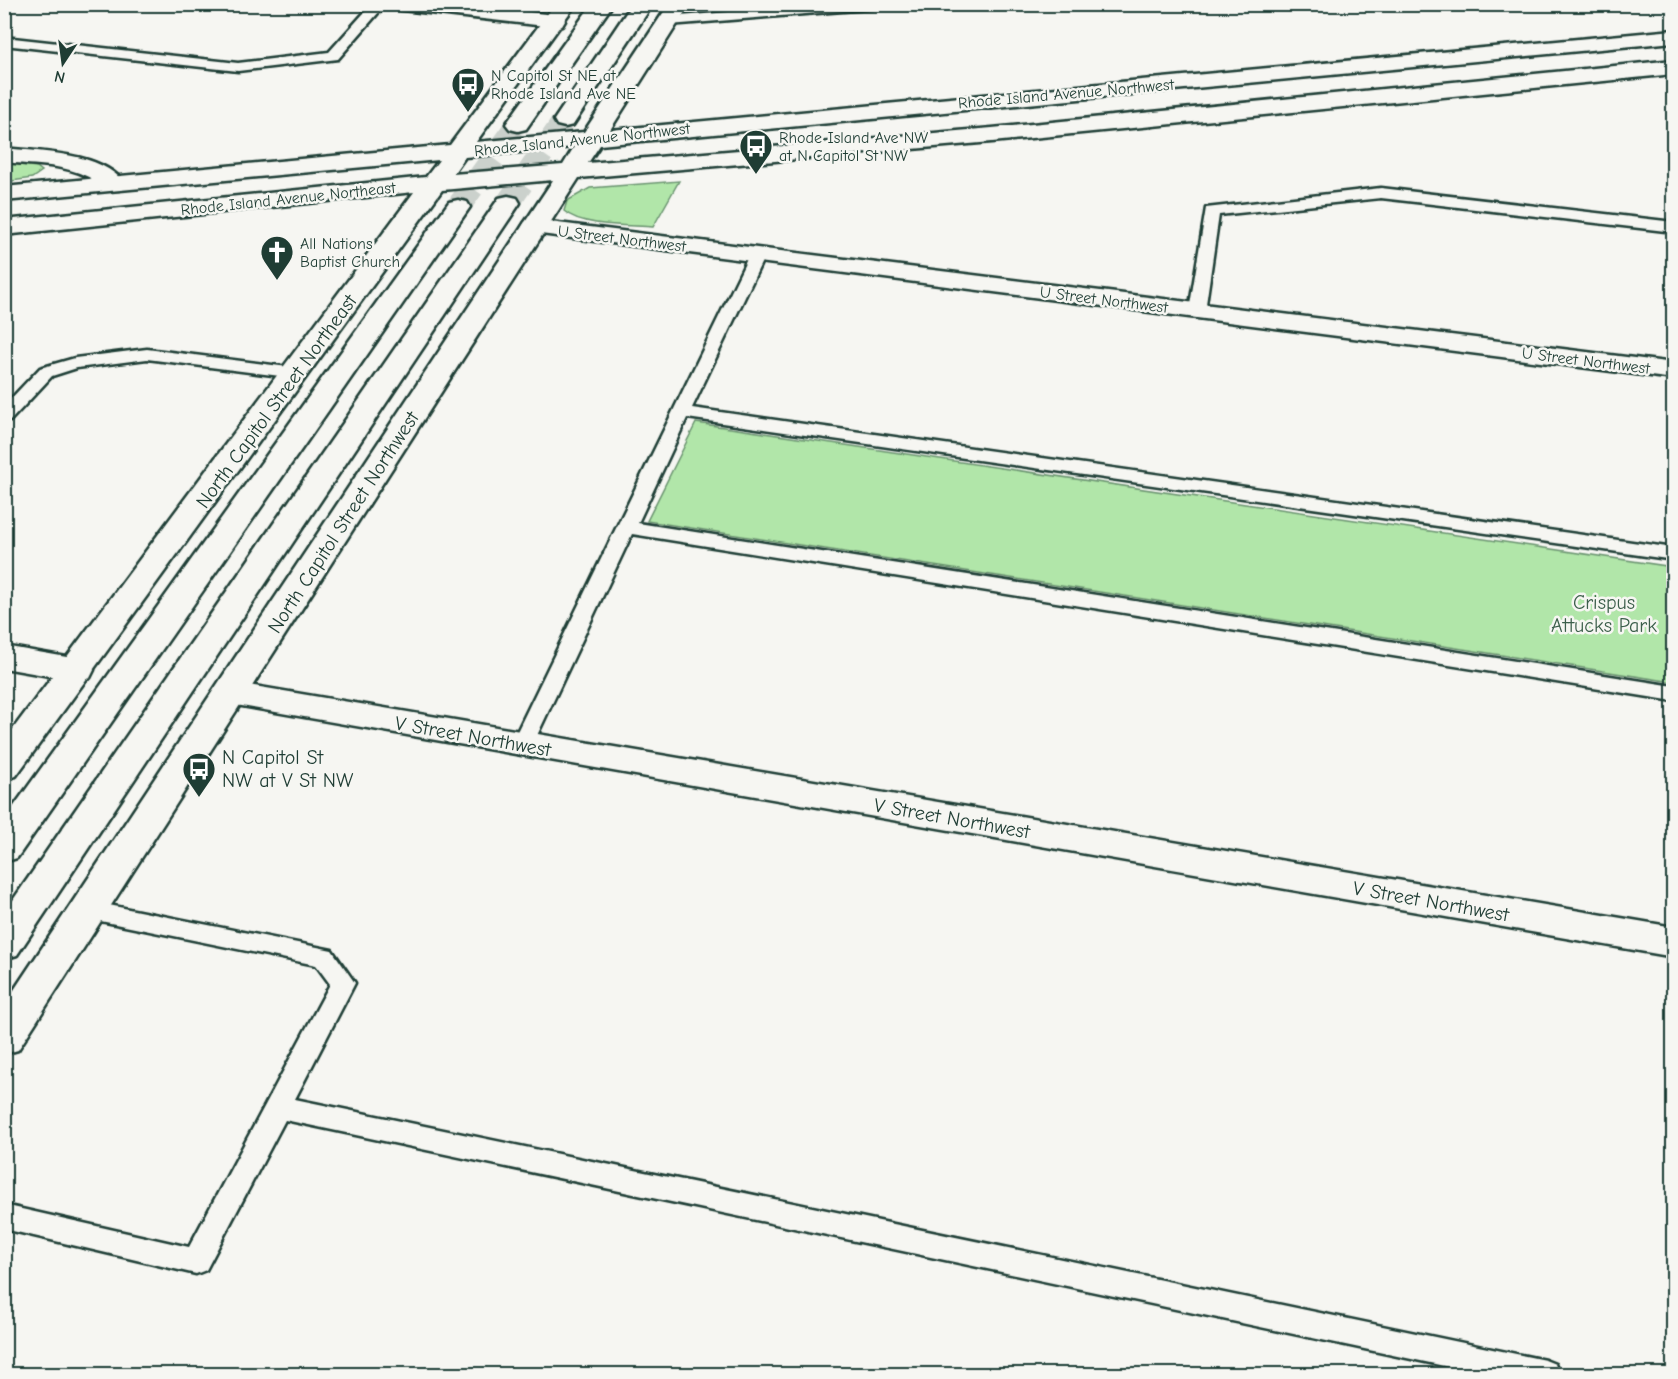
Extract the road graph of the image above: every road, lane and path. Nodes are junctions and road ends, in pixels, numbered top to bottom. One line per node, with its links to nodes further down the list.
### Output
1 (380, 4): 9 (lane)
2 (402, 4): 6 (main road)
3 (603, 4): 12 (main road)
4 (643, 4): 11 (main road)
5 (881, 4): 7 (lane)
6 (560, 13): 14 (main road, North Capitol Street Northeast)
7 (675, 13): 13 (main road, North Capitol Street Northwest)
8 (1674, 36): 13 (main road, Rhode Island Avenue Northwest)
9 (4, 41)
10 (1674, 67): 16 (main road, Rhode Island Avenue Northwest)
11 (565, 120)
12 (518, 124)
13 (594, 136): 14 (main road, Rhode Island Avenue Northwest); 16 (main road, North Capitol Street Northwest)
14 (459, 151): 17 (main road, North Capitol Street Northeast); 18 (main road, Rhode Island Avenue Northeast)
15 (4, 155): 18 (main road)
16 (572, 170): 17 (main road, Rhode Island Avenue Northeast); 22 (main road, North Capitol Street Northwest)
17 (436, 183): 24 (main road, Rhode Island Avenue Northeast); 28 (main road, North Capitol Street Northeast)
18 (113, 184): 19 (main road, Rhode Island Avenue Northeast)
19 (4, 194)
20 (508, 202): 42 (main road, North Capitol Street Northwest)
21 (458, 207): 39 (main road, North Capitol Street Northeast)
22 (534, 227): 25 (main road, U Street Northwest); 35 (main road, North Capitol Street Northwest)
23 (1674, 227): 26 (lane)
24 (4, 228)
25 (757, 255): 26 (main road, U Street Northwest); 29 (lane)
26 (1197, 311): 27 (main road, U Street Northwest)
27 (1674, 371)
28 (296, 373): 30 (lane); 34 (main road, North Capitol Street Northeast)
29 (681, 412): 31 (lane); 32 (lane)
30 (4, 417)
31 (626, 527): 36 (lane); 37 (lane)
32 (1674, 554)
33 (4, 657): 34 (main road)
34 (78, 670): 38 (main road, North Capitol Street Northeast)
35 (231, 694): 37 (main road, V Street Northwest); 40 (main road, North Capitol Street Northwest)
36 (1674, 694)
37 (522, 744): 41 (main road, V Street Northwest)
38 (4, 767)
39 (4, 848)
40 (89, 910): 43 (main road, North Capitol Street Northwest); 44 (lane)
41 (1674, 942)
42 (4, 944)
43 (4, 1038)
44 (278, 1107): 45 (lane); 46 (lane)
45 (4, 1217)
46 (1545, 1374)

